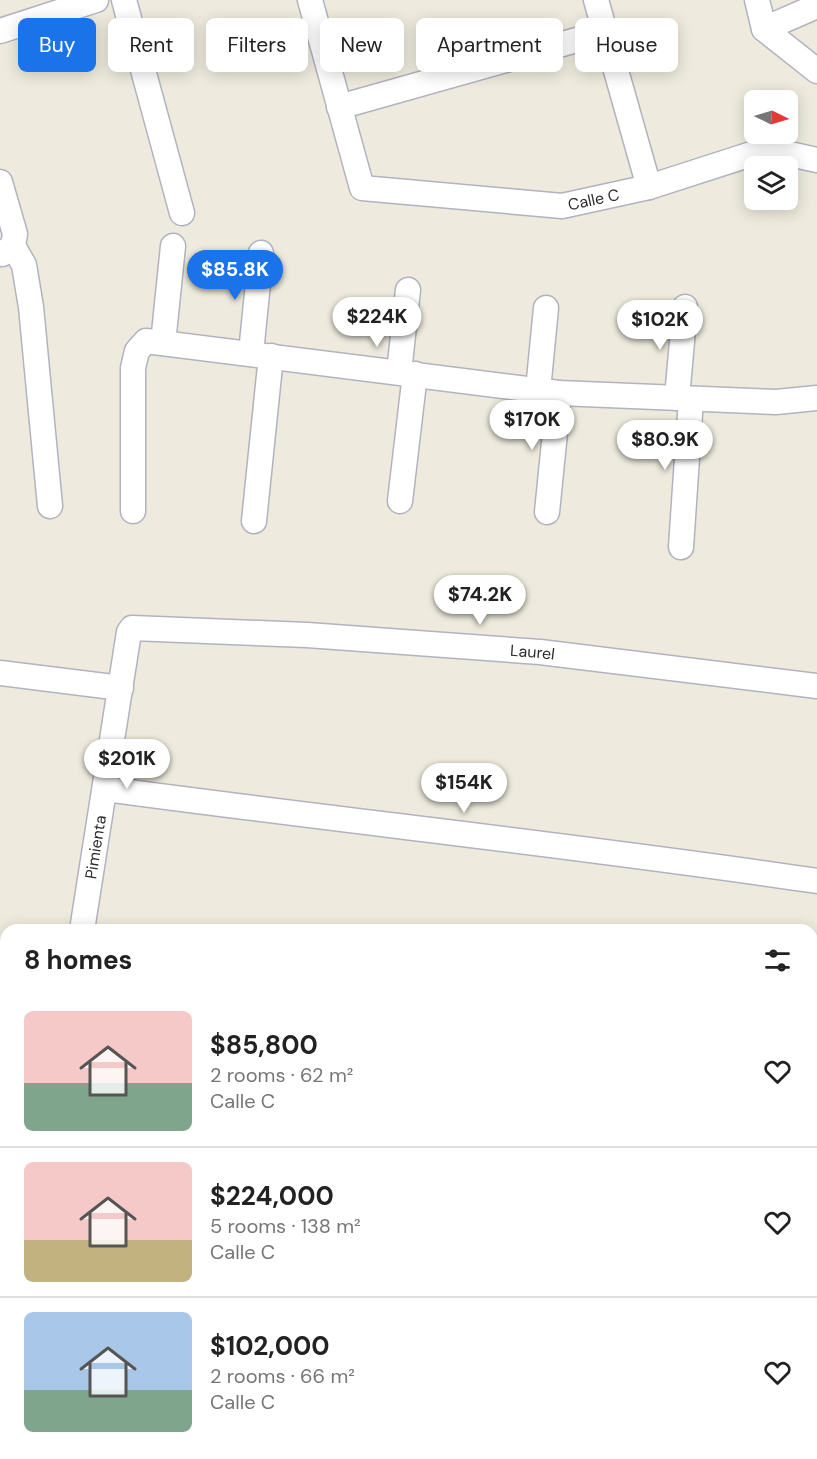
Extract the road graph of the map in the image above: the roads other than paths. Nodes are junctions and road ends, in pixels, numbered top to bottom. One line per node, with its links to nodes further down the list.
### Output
1 (96, 0): 9 (street)
2 (124, 0): 17 (street)
3 (310, 0): 13 (street)
4 (596, 0): 7 (street)
5 (757, 0): 8 (street)
6 (817, 6): 8 (street)
7 (601, 18)
8 (764, 29): 11 (street)
9 (0, 31)
10 (575, 40): 13 (street)
11 (817, 71)
12 (616, 72): 16 (street)
13 (339, 107): 16 (street, Calle C)
14 (817, 160): 16 (street, Calle C)
15 (0, 182): 19 (street)
16 (649, 187)
17 (183, 213)
18 (173, 246): 24 (street)
19 (7, 250): 31 (street)
20 (261, 253): 25 (street)
21 (408, 290): 26 (street)
22 (685, 307): 28 (street)
23 (546, 308): 27 (street)
24 (163, 343): 25 (street); 32 (street)
25 (261, 355): 26 (street); 34 (street)
26 (407, 373): 27 (street); 30 (street)
27 (549, 392): 28 (street); 33 (street)
28 (684, 398): 29 (street); 35 (street)
29 (817, 398)
30 (400, 501)
31 (50, 506)
32 (133, 511)
33 (547, 512)
34 (254, 521)
35 (681, 547)
36 (138, 627): 38 (street, Laurel); 39 (street, Pimienta)
37 (0, 673): 39 (street)
38 (817, 687)
39 (121, 688): 40 (street, Pimienta)
40 (106, 789): 41 (street); 42 (street, Pimienta)
41 (817, 881)
42 (83, 924)

